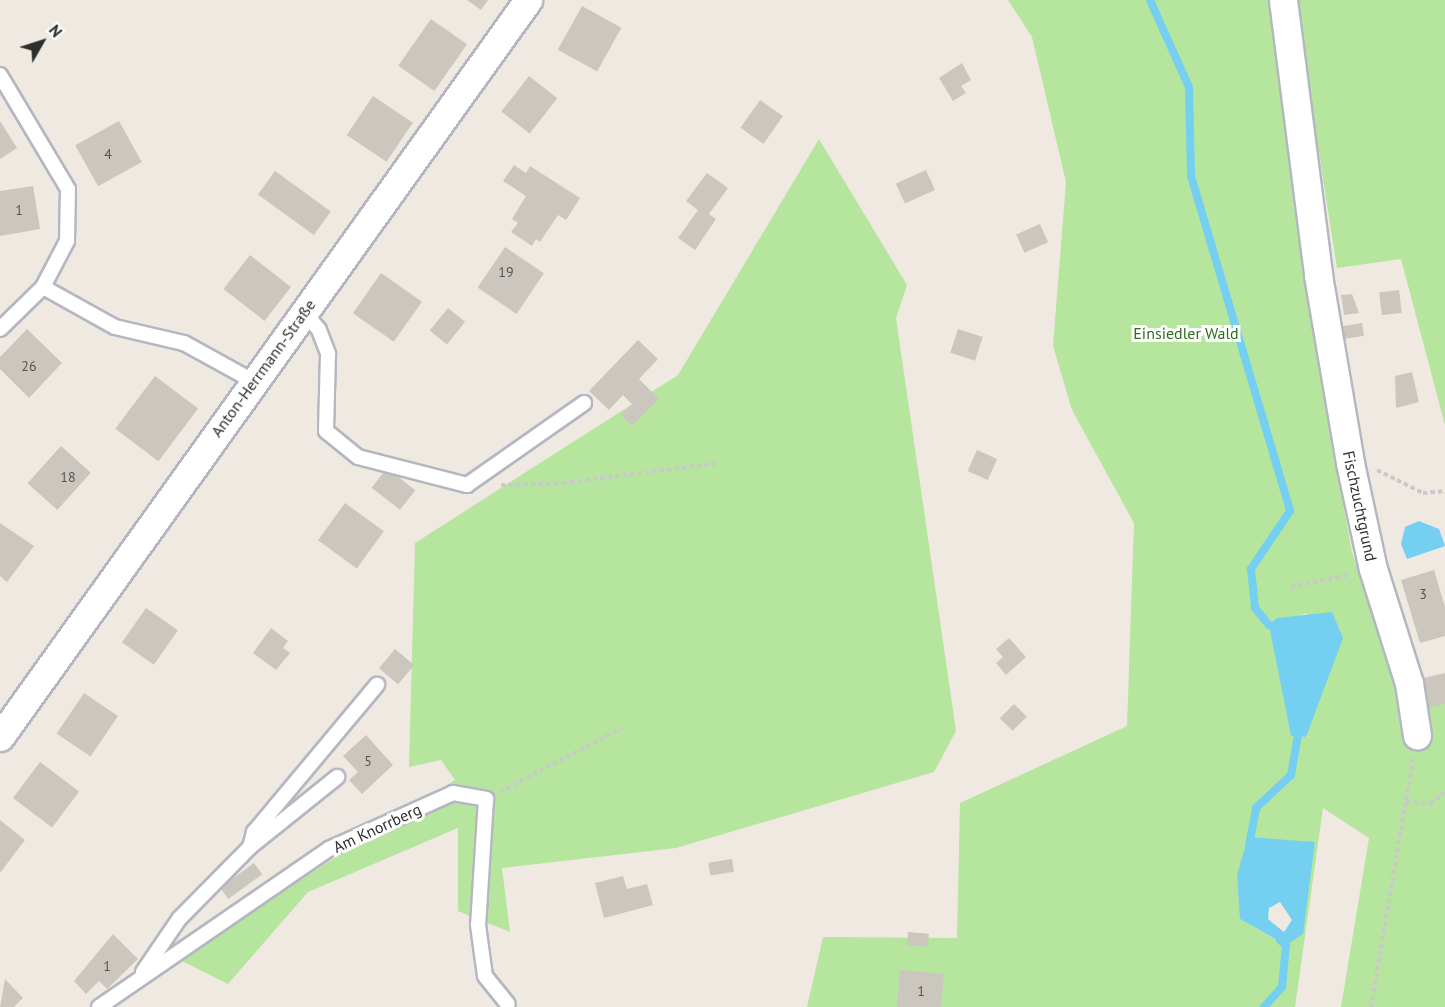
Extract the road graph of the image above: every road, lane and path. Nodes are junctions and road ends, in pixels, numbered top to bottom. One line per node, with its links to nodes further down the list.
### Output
1 (528, 0): 5 (street, Anton-Herrmann-Straße)
2 (1283, 0): 10 (street, Fischzuchtgrund)
3 (0, 75): 4 (lane)
4 (43, 287): 6 (lane); 7 (lane)
5 (304, 312): 7 (street, Anton-Herrmann-Straße); 11 (lane)
6 (0, 328)
7 (254, 381): 18 (street, Anton-Herrmann-Straße)
8 (584, 403): 11 (lane)
9 (719, 463): 11 (path)
10 (1350, 463): 12 (path); 13 (street, Fischzuchtgrund)
11 (467, 485)
12 (1445, 491)
13 (1373, 569): 14 (path); 17 (street, Fischzuchtgrund)
14 (1290, 587)
15 (376, 685): 23 (lane)
16 (622, 728): 21 (path)
17 (1417, 735): 22 (path)
18 (0, 737)
19 (337, 777): 23 (lane)
20 (1445, 792): 22 (path)
21 (486, 799): 24 (lane, Am Knorrberg); 25 (lane)
22 (1406, 802): 27 (path)
23 (250, 847): 24 (lane)
24 (138, 980): 26 (lane, Am Knorrberg)
25 (508, 1004)
26 (99, 1007)
27 (1371, 1007)

